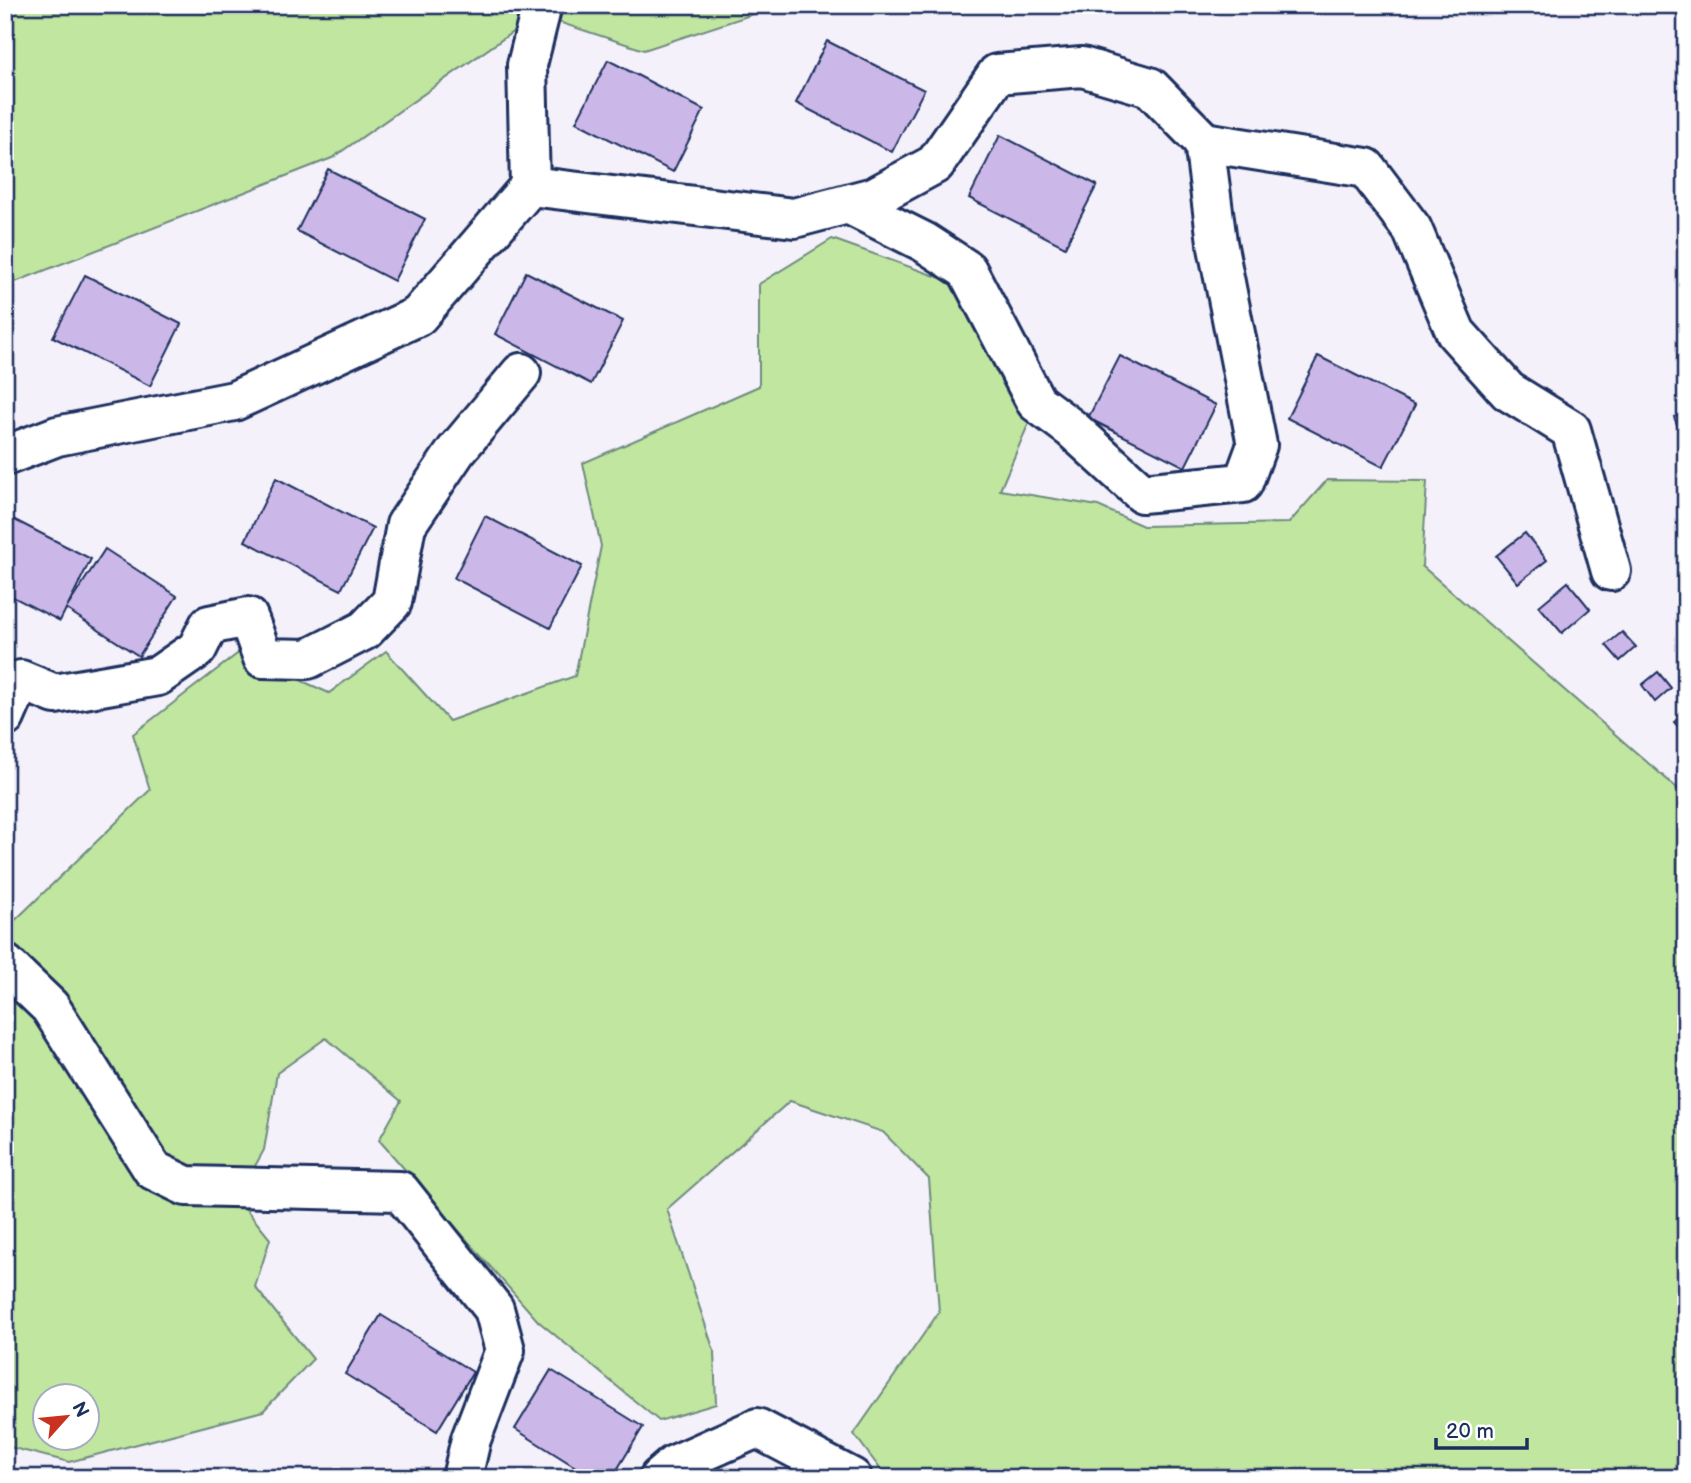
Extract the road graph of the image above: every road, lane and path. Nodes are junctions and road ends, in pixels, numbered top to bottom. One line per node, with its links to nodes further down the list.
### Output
1 (542, 5): 3 (lane)
2 (1204, 142): 4 (lane); 4 (lane); 7 (lane)
3 (530, 186): 4 (lane); 6 (lane)
4 (848, 204)
5 (521, 373): 8 (lane)
6 (5, 456)
7 (1611, 571)
8 (5, 717)
9 (5, 964): 10 (lane)
10 (462, 1478)
11 (659, 1478): 12 (lane)
12 (852, 1478)

